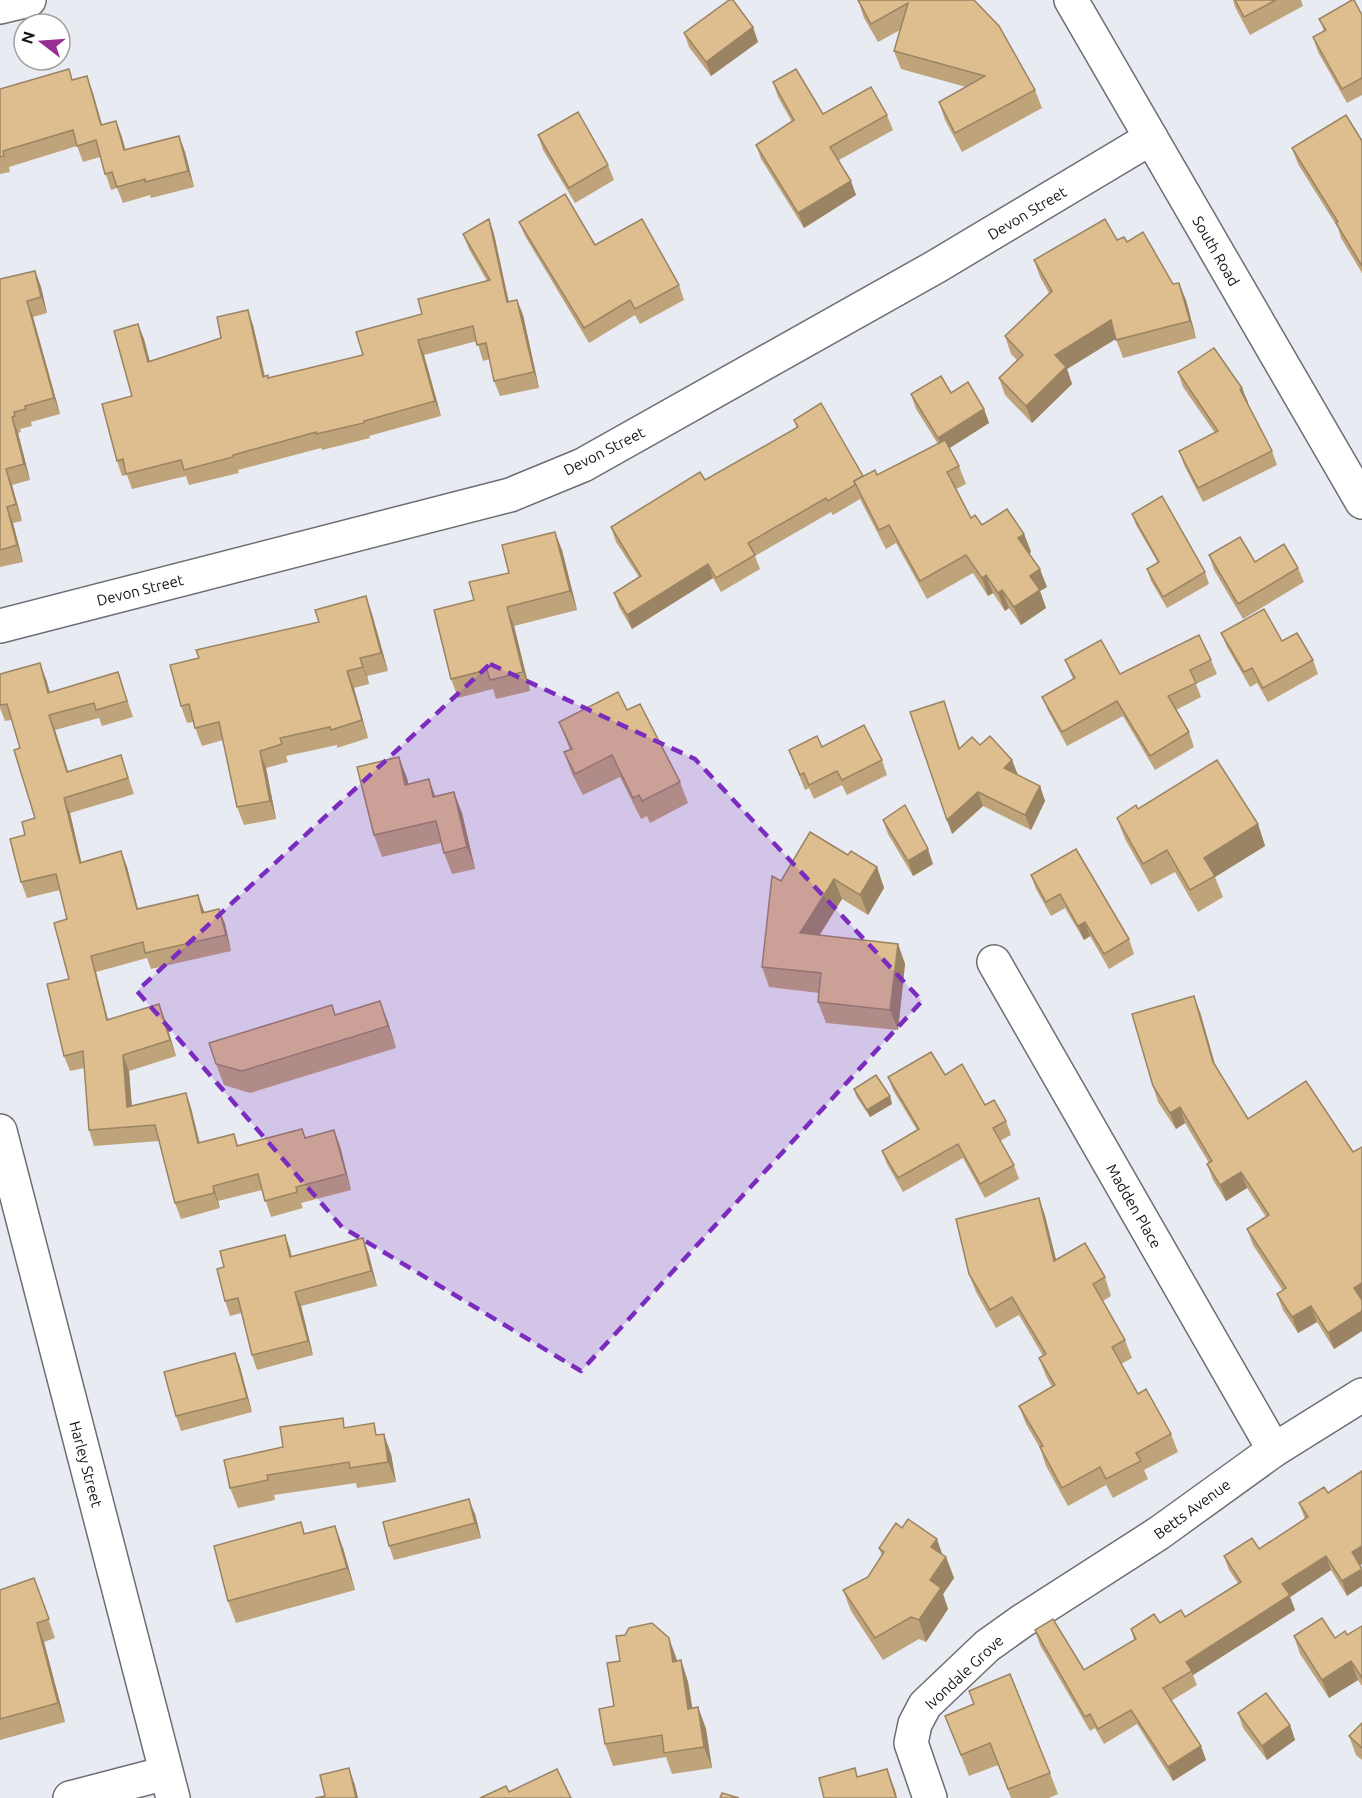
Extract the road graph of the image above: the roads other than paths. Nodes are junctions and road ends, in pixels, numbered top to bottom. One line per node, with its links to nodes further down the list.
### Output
1 (29, 0): 3 (street)
2 (1071, 0): 4 (street, South Road)
3 (0, 7)
4 (1151, 138): 5 (street, South Road); 6 (street, Devon Street)
5 (1362, 502)
6 (0, 626)
7 (994, 962): 10 (street, Madden Place)
8 (0, 1131): 12 (street, Harley Street)
9 (1362, 1395): 10 (street, Betts Avenue)
10 (1274, 1450): 11 (street, Betts Avenue)
11 (1022, 1621): 14 (street, Ivondale Grove)
12 (170, 1785): 13 (street)
13 (70, 1798)
14 (930, 1798)

